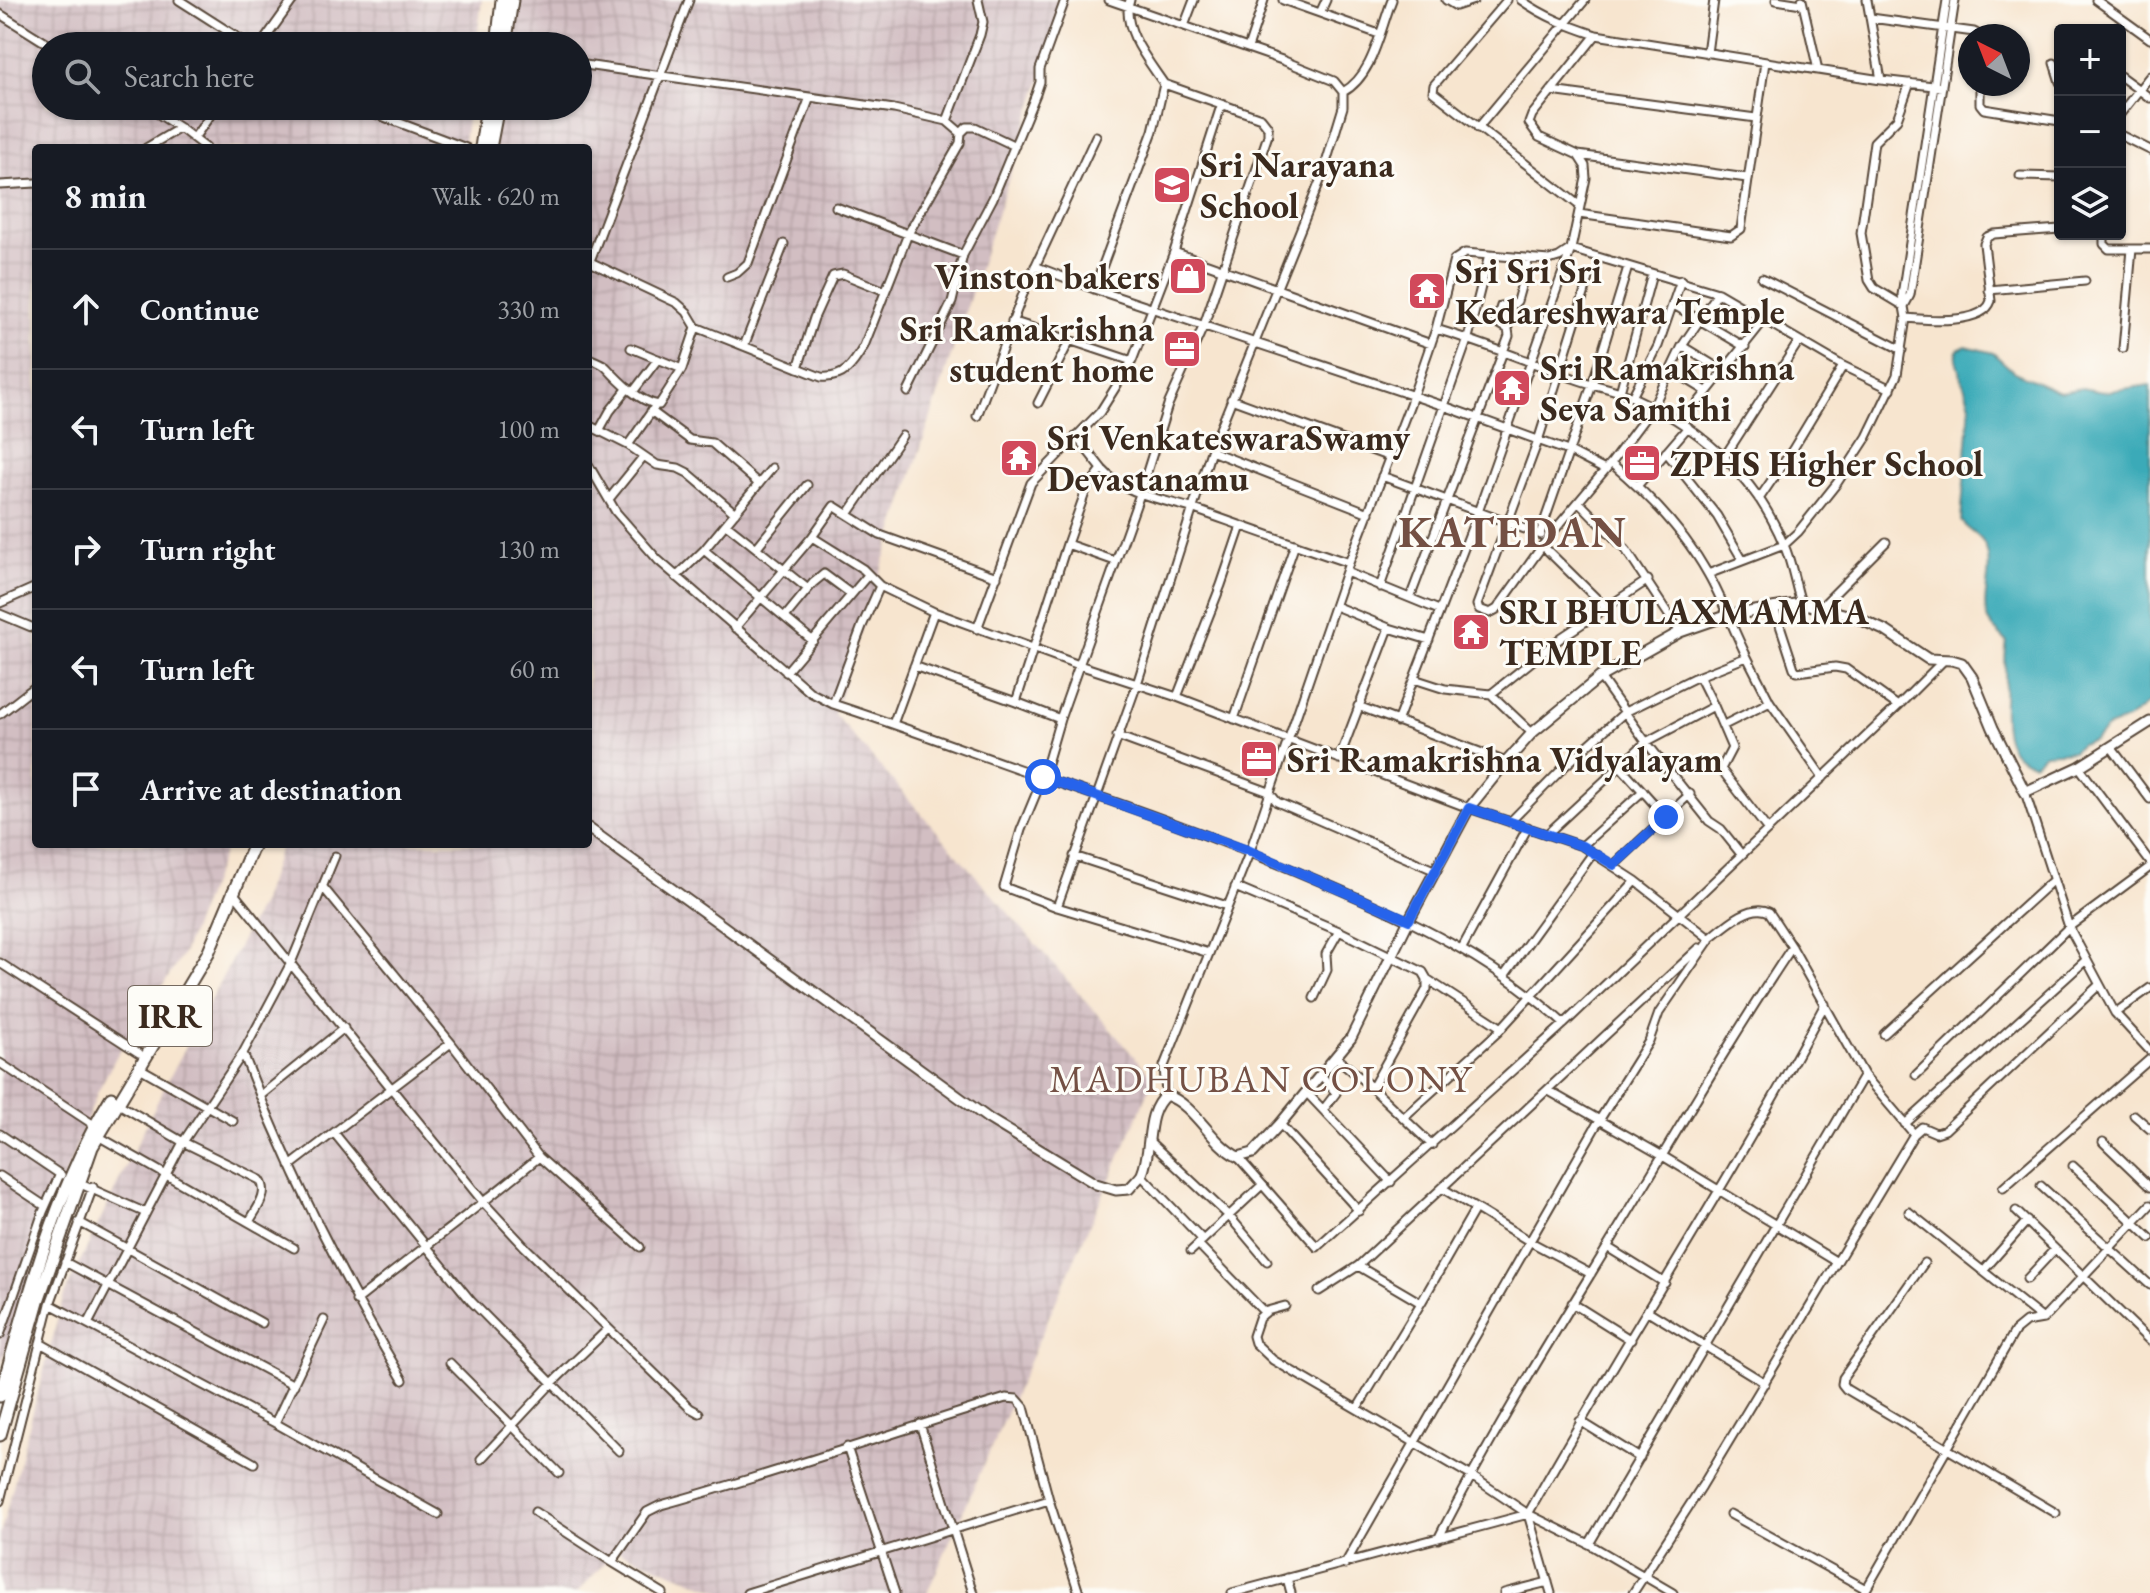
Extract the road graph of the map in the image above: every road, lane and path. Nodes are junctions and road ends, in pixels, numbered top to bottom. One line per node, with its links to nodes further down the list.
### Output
1 (179, 0): 34 (street)
2 (293, 0): 35 (street)
3 (502, 0): 36 (main road)
4 (512, 0): 37 (main road)
5 (689, 0): 47 (street)
6 (978, 0): 69 (street)
7 (1065, 0): 81 (street)
8 (1109, 0): 26 (street)
9 (1194, 0): 31 (street)
10 (1264, 0): 42 (street)
11 (1283, 0): 27 (street)
12 (1326, 0): 27 (street)
13 (1392, 0): 39 (street)
14 (1446, 0): 15 (street)
15 (1474, 0)
16 (1507, 0): 71 (street)
17 (1521, 0): 30 (street)
18 (1585, 0): 30 (street)
19 (1714, 0): 43 (street)
20 (1776, 0): 25 (street)
21 (1867, 0): 29 (street)
22 (1947, 0): 32 (street)
23 (1955, 0): 32 (street)
24 (2096, 0): 41 (street)
25 (1802, 2): 46 (street)
26 (1129, 3): 31 (street); 52 (street)
27 (1321, 11): 39 (street)
28 (0, 14): 38 (street)
29 (1871, 18): 32 (street); 49 (street)
30 (1563, 25): 40 (street); 71 (street)
31 (1184, 26): 42 (street)
32 (1947, 28): 33 (street); 53 (street)
33 (1958, 30)
34 (229, 32)
35 (270, 32)
36 (499, 32)
37 (507, 32)
38 (32, 34)
39 (1379, 34): 56 (street)
40 (1596, 35): 43 (street); 55 (street)
41 (2150, 39)
42 (1248, 48): 56 (street)
43 (1707, 53): 44 (street)
44 (1765, 62): 46 (street); 62 (street)
45 (592, 66): 47 (street)
46 (1818, 70): 49 (street)
47 (660, 76): 58 (street); 101 (street)
48 (2150, 76): 54 (street)
49 (1881, 80): 51 (street)
50 (2126, 80): 54 (street)
51 (1910, 83): 53 (street); 119 (street)
52 (1164, 84): 60 (street); 114 (street)
53 (1938, 86): 119 (street)
54 (2139, 90): 59 (street); 61 (street)
55 (1551, 91): 62 (street); 83 (street)
56 (1343, 92): 113 (street)
57 (1980, 96): 68 (street)
58 (810, 97): 69 (street); 109 (street)
59 (2150, 98)
60 (1221, 106): 98 (street); 106 (street)
61 (2126, 106)
62 (1756, 118): 86 (street)
63 (168, 120): 70 (street)
64 (207, 120): 74 (street)
65 (392, 120): 78 (street)
66 (485, 120): 79 (main road)
67 (495, 120): 80 (main road)
68 (2054, 120)
69 (947, 121): 72 (street)
70 (180, 128): 74 (street); 76 (street)
71 (1478, 128): 90 (street)
72 (961, 133): 81 (street); 92 (street)
73 (1096, 136): 104 (street)
74 (194, 138): 77 (street)
75 (2126, 138): 82 (street)
76 (153, 144)
77 (201, 144)
78 (455, 144)
79 (482, 144)
80 (491, 144)
81 (1015, 146): 99 (street)
82 (2150, 150)
83 (1578, 155): 86 (street); 90 (street)
84 (2020, 176): 85 (street)
85 (2054, 177)
86 (1747, 178): 90 (street)
87 (32, 183): 88 (street)
88 (0, 185)
89 (836, 207): 92 (street)
90 (1580, 210): 95 (street)
91 (2054, 229): 115 (street)
92 (908, 234): 99 (street); 116 (street)
93 (2104, 240): 96 (street)
94 (784, 244): 133 (street)
95 (1571, 249): 102 (street); 105 (street); 143 (street)
96 (2132, 249): 97 (street); 137 (street)
97 (2150, 249)
98 (1174, 252): 106 (street); 120 (street)
99 (963, 255): 154 (street)
100 (1489, 255): 102 (street); 127 (street); 128 (street)
101 (592, 256)
102 (1529, 258): 139 (street)
103 (592, 265): 126 (street)
104 (1035, 266): 114 (street); 123 (street)
105 (1628, 267): 107 (street); 150 (street)
106 (1223, 269): 113 (street); 125 (street)
107 (1652, 274): 111 (street); 155 (street)
108 (1590, 275): 149 (street)
109 (727, 277)
110 (1762, 278): 138 (street)
111 (1681, 280): 117 (street); 118 (street)
112 (2085, 281): 115 (street)
113 (1278, 288): 131 (street); 132 (street)
114 (1094, 289): 120 (street)
115 (1989, 290): 121 (street)
116 (885, 291): 145 (street); 145 (street)
117 (1718, 293): 122 (street); 124 (street)
118 (1674, 305): 124 (street); 157 (street)
119 (1904, 306): 121 (street)
120 (1153, 309): 125 (street); 142 (street)
121 (1906, 318): 138 (street)
122 (1765, 319): 130 (street); 135 (street)
123 (1012, 321): 129 (street); 163 (street)
124 (1699, 321): 134 (street); 135 (street)
125 (1204, 325): 131 (street); 189 (street)
126 (696, 327): 133 (street); 146 (street)
127 (1436, 329): 128 (street); 132 (street)
128 (1468, 338): 139 (street); 160 (street)
129 (1070, 340): 142 (street); 159 (street)
130 (1799, 341): 144 (street); 176 (street)
131 (1255, 342): 156 (street); 158 (street)
132 (1431, 344): 156 (street)
133 (744, 346): 145 (street)
134 (1682, 346): 147 (street); 148 (street)
135 (1745, 347): 148 (street)
136 (631, 348): 140 (street)
137 (2123, 348)
138 (1902, 350): 151 (street)
139 (1503, 351): 143 (street); 164 (street)
140 (658, 359): 146 (street); 152 (street)
141 (592, 360): 152 (street)
142 (1132, 361): 170 (street)
143 (1531, 361): 149 (street); 168 (street)
144 (1843, 366): 151 (street); 192 (street)
145 (798, 368)
146 (682, 369): 162 (street)
147 (1672, 370): 153 (street); 161 (street)
148 (1723, 371): 153 (street)
149 (1558, 373): 150 (street); 171 (street)
150 (1592, 385): 155 (street); 174 (street)
151 (1891, 389): 207 (street)
152 (631, 390): 162 (street); 167 (street)
153 (1706, 391): 165 (street)
154 (908, 392)
155 (1620, 392): 157 (street)
156 (1413, 397): 160 (street); 178 (street)
157 (1632, 397): 161 (street)
158 (1231, 399): 173 (street); 178 (street)
159 (1038, 403)
160 (1444, 406): 164 (street); 188 (street)
161 (1653, 407): 165 (street); 179 (street)
162 (654, 409): 172 (street); 185 (street)
163 (977, 416)
164 (1477, 419): 168 (street); 191 (street)
165 (1685, 425): 175 (street); 176 (street)
166 (592, 426): 167 (street)
167 (600, 429): 172 (street)
168 (1506, 430): 171 (street); 195 (street)
169 (902, 436): 197 (street)
170 (1076, 436): 181 (street); 219 (street)
171 (1538, 441): 174 (street); 199 (street)
172 (628, 445): 177 (street)
173 (1211, 451): 194 (street); 198 (street)
174 (1568, 451): 182 (street); 202 (street)
175 (1666, 452): 187 (street); 211 (street)
176 (1725, 456): 192 (street)
177 (643, 457): 190 (street); 196 (street)
178 (1390, 457): 184 (street)
179 (1611, 463): 182 (street); 187 (street)
180 (772, 468): 185 (street)
181 (1102, 469): 189 (street); 205 (street)
182 (1605, 470): 193 (street)
183 (592, 471): 190 (street)
184 (1382, 476): 188 (street); 198 (street)
185 (759, 484): 196 (street)
186 (807, 485): 209 (street)
187 (1638, 485): 216 (street)
188 (1415, 488): 191 (street); 223 (street)
189 (1140, 494): 194 (street); 212 (street)
190 (609, 499): 218 (street)
191 (1446, 499): 195 (street); 227 (street)
192 (1759, 499): 207 (street)
193 (1579, 502): 202 (street); 220 (street)
194 (1194, 509): 201 (street); 255 (street)
195 (1478, 512): 199 (street); 234 (street)
196 (735, 513): 200 (street)
197 (849, 513): 203 (street); 219 (street)
198 (1369, 513): 213 (street)
199 (1509, 522): 202 (street); 208 (street)
200 (726, 524): 209 (street); 210 (street)
201 (1241, 526): 206 (street); 258 (street)
202 (1544, 536): 208 (street)
203 (812, 537): 214 (street); 217 (street)
204 (1886, 542): 233 (street)
205 (1067, 544): 212 (street); 246 (street)
206 (1295, 544): 213 (street); 268 (street)
207 (1784, 545): 211 (street); 229 (street)
208 (1543, 546): 231 (street)
209 (757, 547): 214 (street)
210 (704, 550): 218 (street); 226 (street)
211 (1742, 559): 216 (street)
212 (1115, 561): 249 (street)
213 (1349, 563): 215 (street)
214 (783, 570): 224 (street); 226 (street)
215 (1346, 572): 223 (street); 230 (street)
216 (1708, 574): 237 (street)
217 (868, 575): 221 (street); 225 (street)
218 (676, 577): 240 (street)
219 (997, 577): 242 (street)
220 (1648, 580): 231 (street); 243 (street)
221 (880, 586): 235 (street); 261 (street)
222 (32, 587): 228 (street)
223 (1380, 587): 227 (street)
224 (808, 589): 225 (street); 238 (street)
225 (851, 594): 245 (street)
226 (760, 596): 238 (street); 240 (street)
227 (1410, 598): 234 (street)
228 (0, 603)
229 (1801, 603): 232 (street); 233 (street)
230 (1335, 606): 241 (street); 275 (street)
231 (1605, 607): 257 (street)
232 (1774, 607): 237 (street); 264 (street)
233 (1821, 607): 248 (street)
234 (1439, 610): 244 (street)
235 (934, 612): 242 (street); 250 (street)
236 (0, 614): 239 (street)
237 (1726, 616): 243 (street); 247 (street)
238 (785, 617): 245 (street)
239 (32, 627)
240 (735, 628): 251 (street)
241 (1389, 628): 244 (street); 262 (street)
242 (977, 629): 246 (street)
243 (1680, 632): 253 (street)
244 (1429, 640): 254 (street)
245 (813, 641): 251 (street)
246 (1033, 649): 249 (street); 259 (street)
247 (1747, 657): 252 (street); 260 (street)
248 (1942, 662): 264 (street); 286 (street)
249 (1079, 665): 255 (street); 267 (street)
250 (914, 666): 259 (street); 271 (street)
251 (786, 672): 261 (street)
252 (1699, 676): 263 (street); 265 (street)
253 (1600, 677): 265 (street); 273 (street)
254 (1414, 679): 257 (street); 269 (street)
255 (1137, 684): 258 (street); 274 (street)
256 (32, 689): 266 (street)
257 (1491, 694): 273 (street)
258 (1177, 697): 268 (street)
259 (1016, 702): 267 (street)
260 (1770, 702): 272 (street); 283 (street)
261 (833, 704): 271 (street)
262 (1358, 706): 269 (street); 278 (street)
263 (1714, 706): 272 (street); 276 (street)
264 (1898, 706): 283 (street)
265 (1625, 712): 276 (street); 292 (street)
266 (0, 714)
267 (1060, 719): 282 (street)
268 (1234, 719): 275 (street)
269 (1397, 722): 279 (street)
270 (2150, 722): 277 (street)
271 (893, 724): 282 (street)
272 (1724, 725): 294 (street)
273 (1532, 733): 279 (street)
274 (1117, 736): 285 (street); 288 (street)
275 (1289, 740): 278 (street); 285 (street)
276 (1646, 742): 280 (street); 287 (street)
277 (2111, 747): 281 (street); 289 (street)
278 (1339, 759): 290 (street)
279 (1506, 762): 290 (street)
280 (1620, 766): 284 (street); 296 (street)
281 (2079, 767): 286 (street); 305 (street)
282 (1043, 777): 288 (street); 314 (street)
283 (1823, 778): 294 (street)
284 (1643, 791): 291 (street); 297 (street)
285 (1269, 792): 300 (street); 307 (street)
286 (2025, 792): 309 (street)
287 (1690, 794): 291 (street); 302 (street)
288 (1097, 796): 300 (street); 304 (street)
289 (2150, 799)
290 (1469, 808): 292 (street); 307 (street)
291 (1666, 817): 306 (street)
292 (1510, 822): 293 (street)
293 (1528, 827): 296 (street); 321 (street)
294 (1768, 830): 302 (street)
295 (592, 831): 379 (street)
296 (1547, 834): 297 (street)
297 (1582, 846): 301 (street)
298 (246, 848): 312 (main road, IRR)
299 (252, 848): 312 (main road, IRR)
300 (1250, 851): 311 (street); 316 (street)
301 (1593, 853): 306 (street); 327 (street)
302 (1741, 854): 315 (street)
303 (335, 856): 310 (street)
304 (1074, 856): 313 (street); 314 (street)
305 (2150, 864): 317 (street)
306 (1614, 865): 308 (street)
307 (1436, 871): 316 (street)
308 (1636, 881): 315 (street); 331 (street)
309 (2052, 881): 317 (street); 338 (street)
310 (322, 886): 326 (street); 339 (street)
311 (1235, 887): 313 (street); 318 (street)
312 (232, 891): 326 (street); 341 (main road, IRR); 346 (main road, IRR)
313 (1227, 906): 322 (street)
314 (1057, 907): 322 (street)
315 (1678, 913): 319 (street); 335 (street)
316 (1409, 920): 321 (street); 323 (street)
317 (2069, 927): 324 (street); 348 (street)
318 (1339, 931): 323 (street); 332 (street)
319 (1710, 939): 320 (street); 352 (street); 361 (street)
320 (1792, 947): 333 (street); 374 (street)
321 (1462, 948): 327 (street)
322 (1209, 953): 354 (street)
323 (1392, 956): 328 (street); 343 (street)
324 (2086, 960): 329 (street); 364 (street)
325 (0, 963): 341 (street)
326 (291, 963): 336 (street); 342 (street)
327 (1504, 976): 331 (street)
328 (1427, 979): 337 (street); 350 (street)
329 (2099, 985): 334 (street); 369 (street)
330 (2150, 988): 334 (street)
331 (1533, 995): 335 (street); 337 (street)
332 (1314, 998)
333 (1825, 1004): 347 (street); 390 (street)
334 (2115, 1013): 340 (street)
335 (1564, 1024): 373 (street)
336 (344, 1028): 351 (street); 355 (street)
337 (1502, 1028): 360 (street)
338 (1884, 1034)
339 (451, 1043): 351 (street); 375 (street)
340 (2150, 1051)
341 (139, 1053): 366 (main road, IRR)
342 (243, 1053): 355 (street); 357 (street)
343 (1336, 1057): 349 (street); 350 (street)
344 (2150, 1059): 389 (street)
345 (0, 1063): 366 (street)
346 (138, 1067): 356 (main road, IRR); 357 (street)
347 (1864, 1075): 364 (street); 404 (street)
348 (1916, 1075)
349 (1322, 1076): 353 (street); 358 (street)
350 (1372, 1088): 360 (street)
351 (391, 1090): 368 (street); 391 (street)
352 (1547, 1090): 361 (street); 388 (street)
353 (1308, 1094): 358 (street); 363 (street)
354 (1166, 1095): 370 (street); 376 (street)
355 (260, 1096): 377 (street)
356 (117, 1103): 366 (main road, IRR); 371 (street)
357 (206, 1108): 362 (street); 371 (street)
358 (1323, 1110): 383 (street)
359 (2134, 1115): 365 (street)
360 (1404, 1117): 373 (street)
361 (1600, 1119): 374 (street); 406 (street)
362 (233, 1121)
363 (1280, 1124): 376 (street); 395 (street)
364 (1905, 1124): 369 (street)
365 (2150, 1129)
366 (96, 1130): 381 (street); 382 (main road, IRR)
367 (0, 1134): 382 (street)
368 (335, 1134): 377 (street); 408 (street)
369 (1914, 1134): 418 (street)
370 (1149, 1141): 379 (street); 399 (street)
371 (183, 1142): 381 (street); 402 (street)
372 (2103, 1142): 387 (street)
373 (1432, 1145): 383 (street)
374 (1661, 1155): 390 (street); 410 (street)
375 (539, 1157): 391 (street); 409 (street)
376 (1238, 1157): 384 (street)
377 (290, 1166): 429 (street)
378 (2073, 1166): 403 (street)
379 (1141, 1175): 407 (street)
380 (0, 1176): 393 (street)
381 (166, 1177): 398 (street); 402 (street)
382 (69, 1179): 386 (street); 393 (street); 451 (main road, IRR); 458 (main road, IRR)
383 (1391, 1182): 395 (street)
384 (1262, 1185): 395 (street); 399 (street)
385 (2041, 1186): 414 (street)
386 (93, 1187): 398 (street); 401 (street)
387 (2150, 1187)
388 (1442, 1188): 394 (street); 420 (street)
389 (2003, 1188)
390 (1719, 1190): 404 (street); 425 (street)
391 (484, 1203): 408 (street); 440 (street)
392 (2150, 1205): 403 (street)
393 (45, 1206): 441 (street)
394 (1475, 1209): 406 (street); 430 (street)
395 (1359, 1211)
396 (2016, 1211): 400 (street)
397 (1909, 1212): 421 (street)
398 (146, 1213): 412 (street)
399 (1229, 1216): 407 (street); 416 (street)
400 (2027, 1221): 413 (street); 421 (street)
401 (79, 1222): 412 (street); 417 (street)
402 (249, 1222): 411 (street)
403 (2133, 1223): 405 (street); 414 (street)
404 (1777, 1226): 418 (street); 445 (street)
405 (2150, 1238)
406 (1529, 1241): 422 (street); 459 (street)
407 (1201, 1242): 415 (street); 435 (street)
408 (426, 1245): 429 (street); 449 (street)
409 (640, 1247)
410 (1607, 1247): 422 (street); 425 (street)
411 (294, 1248)
412 (126, 1249): 427 (street); 438 (street)
413 (2055, 1249): 423 (street); 424 (street)
414 (2109, 1250): 423 (street); 426 (street)
415 (1191, 1251)
416 (1267, 1261)
417 (65, 1262): 427 (street); 432 (street)
418 (1837, 1262): 448 (street)
419 (1924, 1263): 461 (street)
420 (1358, 1266): 428 (street); 430 (street)
421 (1983, 1271): 436 (street)
422 (1591, 1274): 431 (street)
423 (2084, 1276): 436 (street); 443 (street)
424 (2027, 1279)
425 (1665, 1283): 434 (street)
426 (2150, 1285)
427 (107, 1286): 439 (street); 450 (street)
428 (1319, 1291)
429 (356, 1301): 447 (street)
430 (1421, 1303): 452 (street)
431 (1572, 1303): 442 (street); 467 (street)
432 (50, 1304): 439 (street); 444 (street)
433 (1285, 1306): 435 (street)
434 (1648, 1311): 442 (street); 445 (street)
435 (1265, 1313): 452 (street)
436 (2043, 1319): 461 (street)
437 (324, 1320): 450 (street)
438 (262, 1323)
439 (88, 1324): 455 (street)
440 (608, 1329): 449 (street); 453 (street)
441 (1, 1330)
442 (1631, 1340): 454 (street)
443 (2150, 1341)
444 (40, 1343): 465 (street); 469 (street)
445 (1707, 1346): 448 (street); 463 (street)
446 (450, 1363): 457 (street)
447 (403, 1380)
448 (1765, 1383): 481 (street)
449 (551, 1384): 457 (street); 462 (street)
450 (294, 1385): 455 (street)
451 (0, 1396)
452 (1357, 1409): 459 (street)
453 (699, 1413)
454 (1580, 1421): 463 (street); 473 (street)
455 (275, 1423): 472 (street)
456 (920, 1424): 460 (street); 468 (street); 475 (street)
457 (511, 1427): 464 (street); 466 (street)
458 (0, 1435)
459 (1413, 1442): 467 (street); 480 (street)
460 (847, 1447): 478 (street); 479 (street)
461 (1947, 1448): 471 (street); 485 (street)
462 (619, 1451)
463 (1640, 1458): 477 (street)
464 (481, 1459)
465 (254, 1463)
466 (559, 1473)
467 (1470, 1475): 473 (street); 476 (street)
468 (1049, 1500): 475 (street); 490 (street)
469 (0, 1501)
470 (535, 1512): 479 (street)
471 (2056, 1513)
472 (438, 1514)
473 (1528, 1514): 476 (street); 477 (street); 483 (street)
474 (1730, 1514): 485 (street)
475 (953, 1529): 478 (street); 489 (street)
476 (1438, 1539): 480 (street)
477 (1589, 1544): 481 (street)
478 (880, 1552): 487 (street); 488 (street)
479 (612, 1562): 486 (street)
480 (1345, 1564): 482 (street)
481 (1643, 1577): 484 (street); 495 (street)
482 (1287, 1578): 491 (street); 492 (street)
483 (1548, 1582): 493 (street); 494 (street)
484 (1660, 1589): 496 (street)
485 (1865, 1591)
486 (663, 1593)
487 (747, 1593)
488 (895, 1593)
489 (973, 1593)
490 (1079, 1593)
491 (1232, 1593)
492 (1291, 1593)
493 (1504, 1593)
494 (1551, 1593)
495 (1633, 1593)
496 (1673, 1593)

